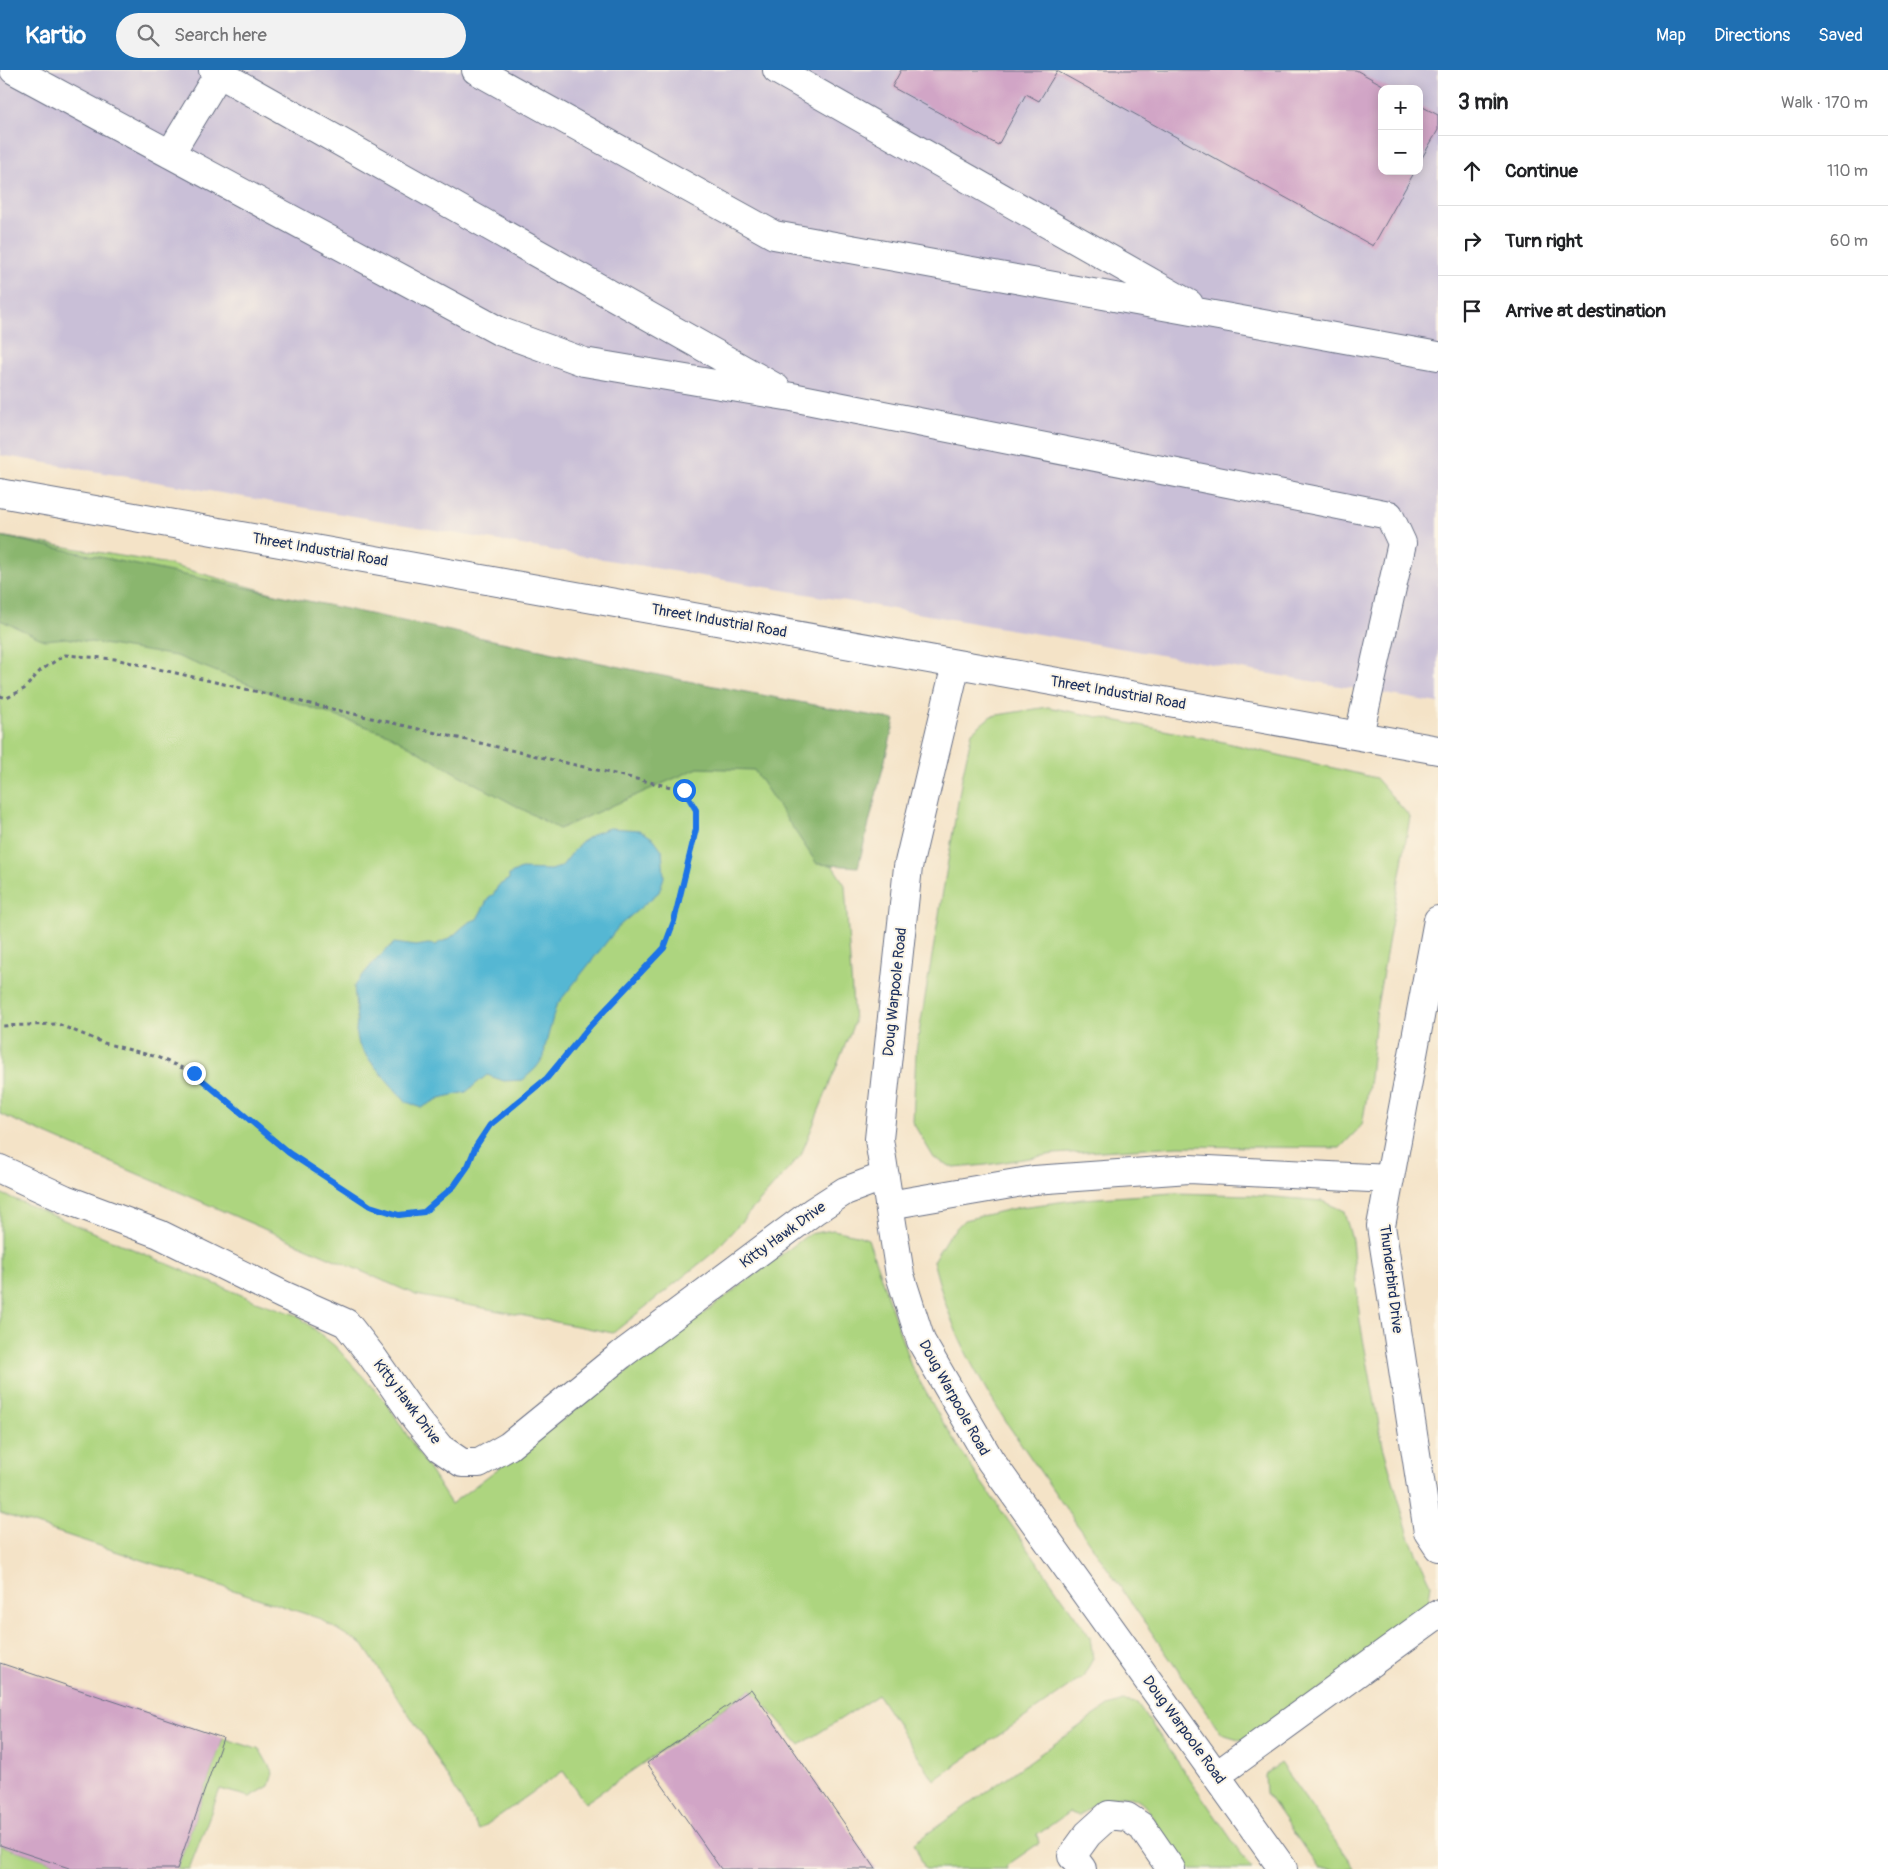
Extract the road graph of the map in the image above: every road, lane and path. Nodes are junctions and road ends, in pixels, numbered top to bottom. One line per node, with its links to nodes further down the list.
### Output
1 (14, 70): 5 (street)
2 (476, 70): 6 (street)
3 (777, 70): 6 (street)
4 (216, 72): 5 (street); 8 (street)
5 (170, 154): 8 (street)
6 (1206, 313): 7 (street)
7 (1438, 356)
8 (792, 397): 12 (street)
9 (0, 493): 10 (street, Threet Industrial Road)
10 (956, 664): 12 (street, Threet Industrial Road); 17 (street, Doug Warpoole Road)
11 (0, 696): 15 (path)
12 (1358, 735): 13 (street, Threet Industrial Road)
13 (1438, 750)
14 (1438, 920): 18 (street, Thunderbird Drive)
15 (0, 1026)
16 (0, 1169): 17 (street, Kitty Hawk Drive)
17 (885, 1176): 19 (street, Doug Warpoole Road)
18 (1390, 1179): 19 (street); 20 (street, Thunderbird Drive)
19 (889, 1205): 22 (street, Doug Warpoole Road)
20 (1438, 1548)
21 (1438, 1614): 22 (street)
22 (1217, 1776): 25 (street, Doug Warpoole Road)
23 (1082, 1869): 24 (street)
24 (1171, 1869)
25 (1283, 1869)

